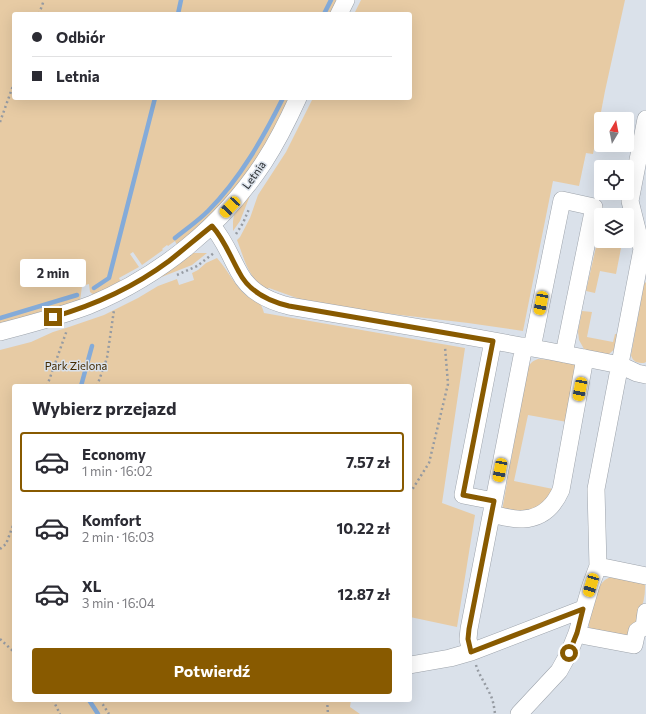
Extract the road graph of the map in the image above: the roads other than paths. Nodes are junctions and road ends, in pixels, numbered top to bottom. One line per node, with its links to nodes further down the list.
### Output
1 (346, 0): 2 (street)
2 (340, 12)
3 (297, 100): 5 (street, Letnia)
4 (646, 119): 6 (street)
5 (212, 226): 7 (street, Letnia); 8 (street)
6 (644, 250): 12 (street)
7 (0, 332)
8 (493, 341): 9 (street); 14 (street)
9 (528, 347): 10 (street); 10 (street); 14 (street)
10 (564, 354): 11 (street)
11 (585, 358): 12 (street); 14 (street)
12 (620, 365): 13 (street); 15 (street)
13 (646, 374)
14 (493, 508): 20 (street)
15 (598, 566): 16 (street); 17 (street)
16 (646, 576)
17 (583, 609): 19 (street); 20 (street)
18 (646, 612): 19 (street)
19 (577, 633): 22 (street)
20 (471, 652): 21 (street)
21 (412, 665)
22 (519, 714)

